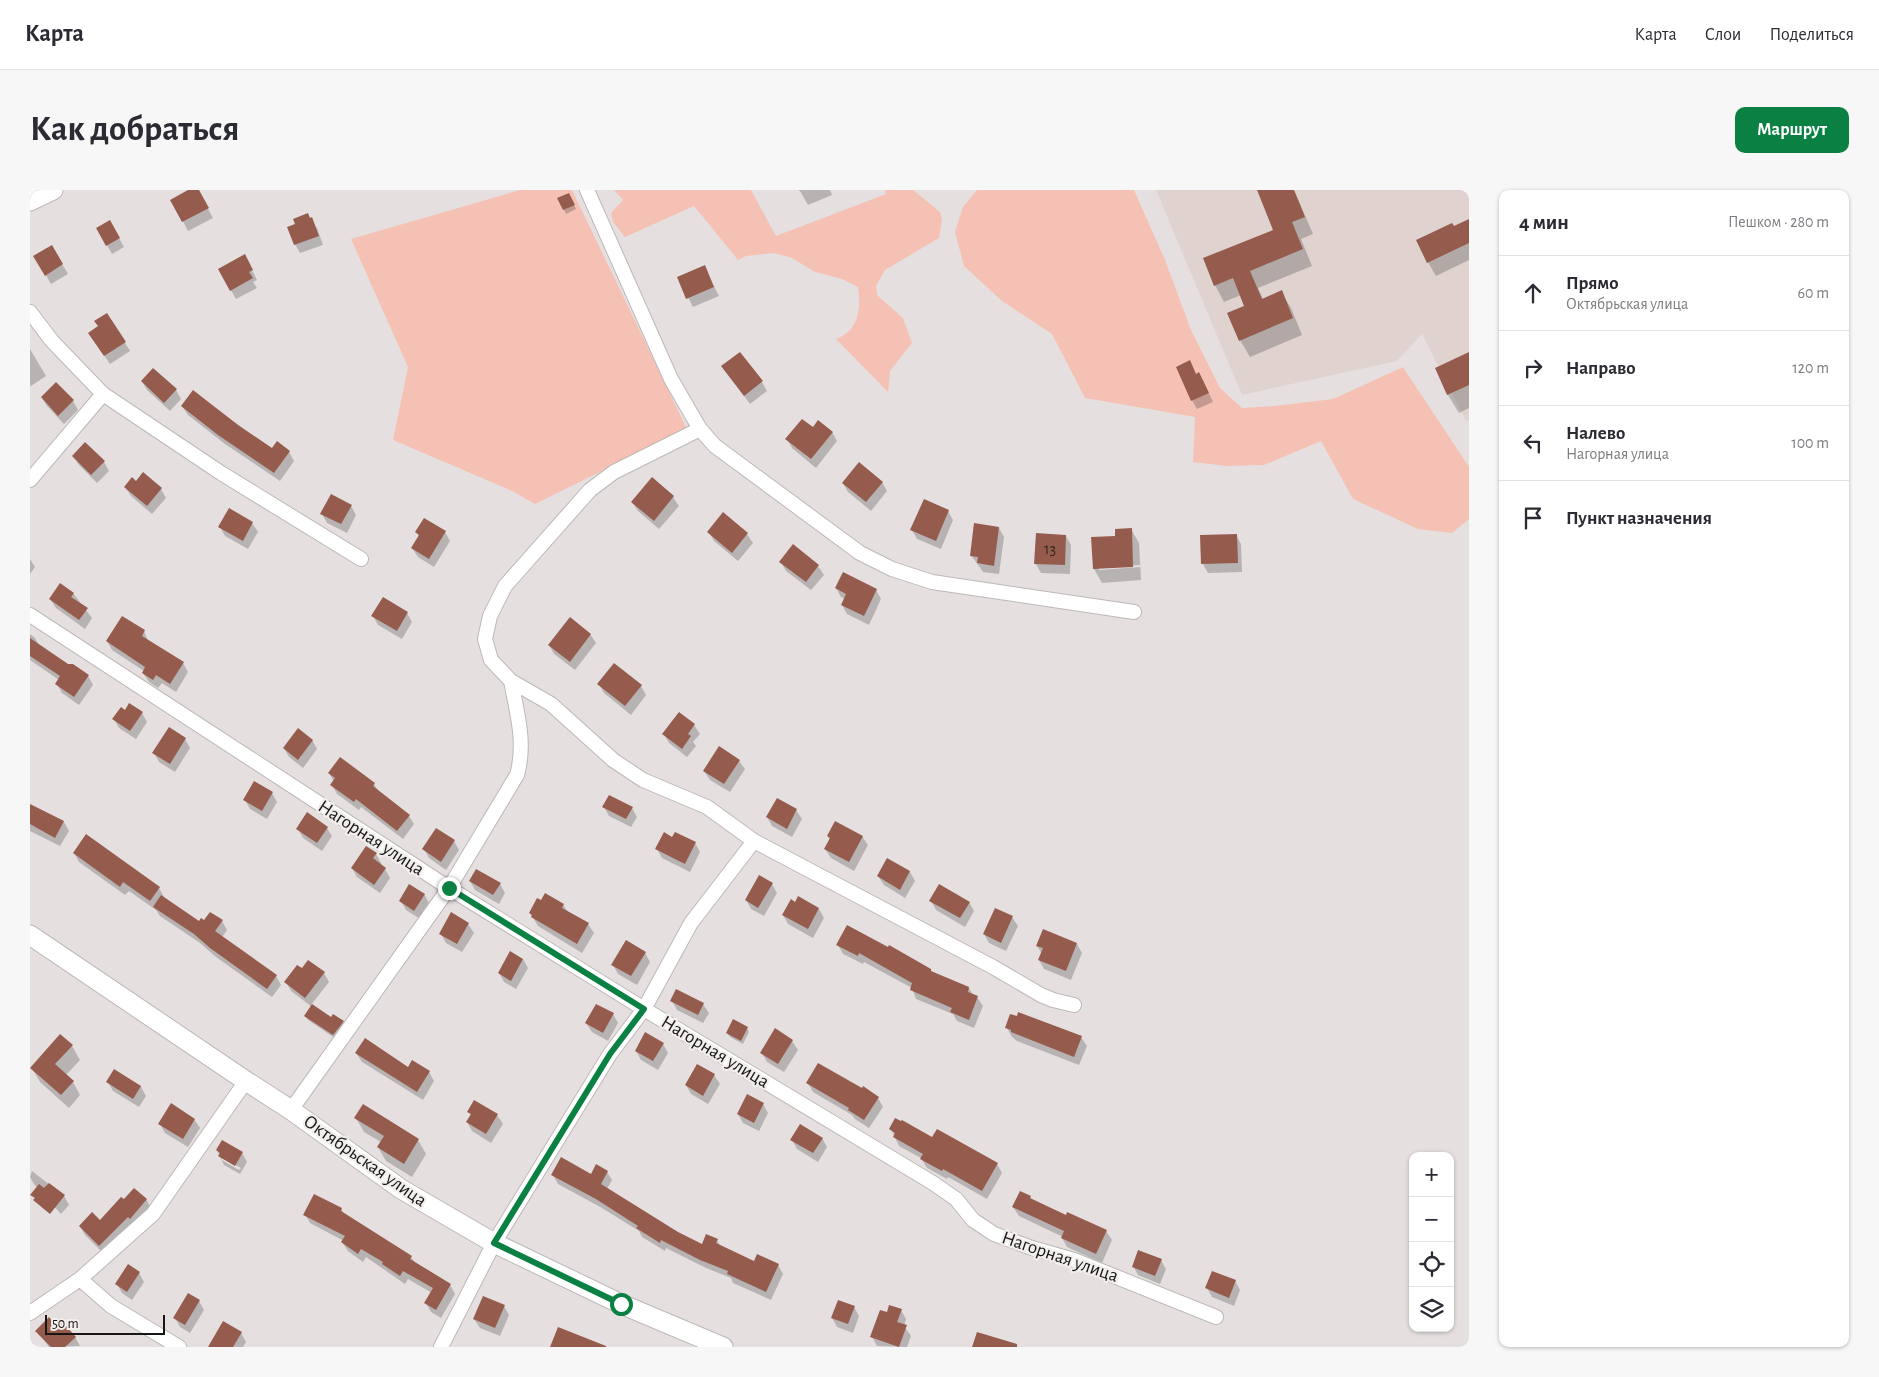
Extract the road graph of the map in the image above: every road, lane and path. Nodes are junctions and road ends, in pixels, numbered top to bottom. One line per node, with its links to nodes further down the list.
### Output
1 (53, 190): 3 (street)
2 (587, 190): 6 (street)
3 (30, 201)
4 (30, 312): 5 (street)
5 (103, 394): 7 (street); 8 (street)
6 (700, 428): 9 (street); 11 (street)
7 (30, 480)
8 (361, 559)
9 (1134, 612)
10 (30, 615): 13 (street, Нагорная улица)
11 (511, 681): 12 (street); 13 (street)
12 (754, 841): 15 (street); 16 (street)
13 (449, 888): 16 (street, Нагорная улица); 18 (street)
14 (30, 935): 17 (street, Октябрьская улица)
15 (1074, 1005)
16 (644, 1009): 19 (street); 22 (street, Нагорная улица)
17 (246, 1081): 18 (street, Октябрьская улица); 20 (street)
18 (291, 1110): 19 (street, Октябрьская улица)
19 (494, 1243): 24 (street); 25 (street, Октябрьская улица)
20 (80, 1279): 21 (street); 23 (street)
21 (30, 1313)
22 (1216, 1317)
23 (179, 1347)
24 (440, 1347)
25 (722, 1347)

